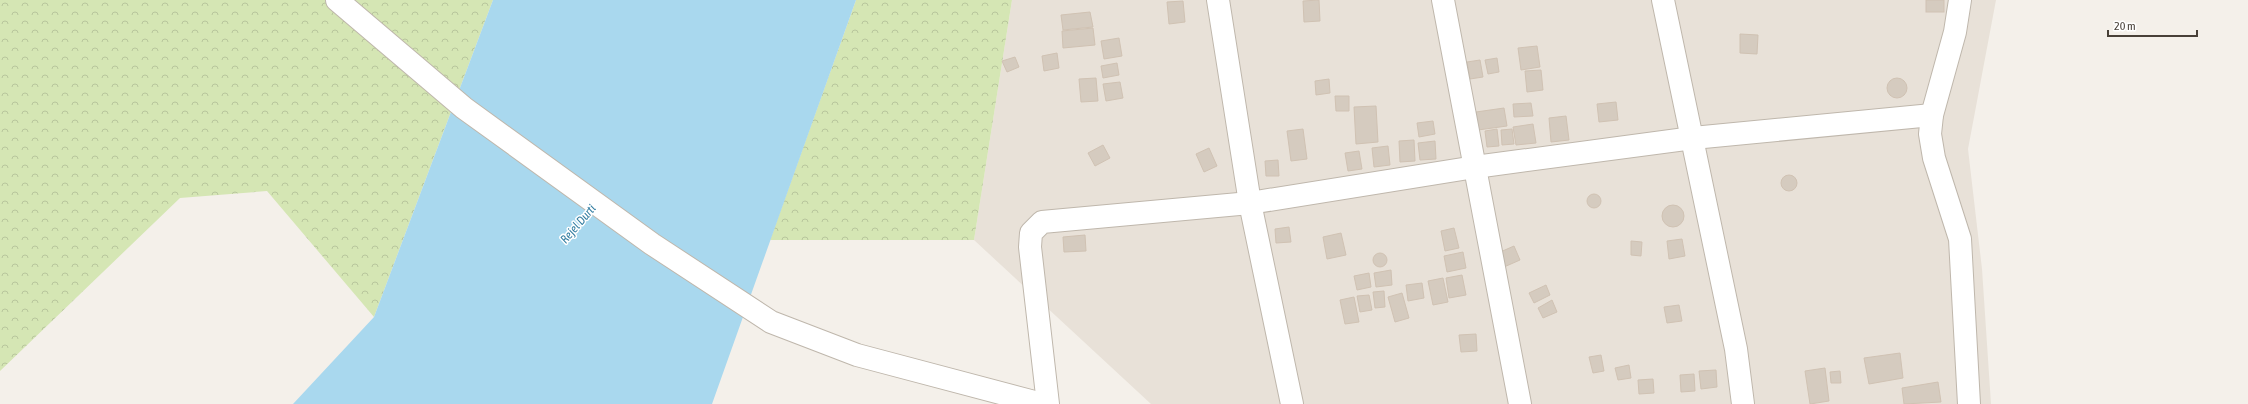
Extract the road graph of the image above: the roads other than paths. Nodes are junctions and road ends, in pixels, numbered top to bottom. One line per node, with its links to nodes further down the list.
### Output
1 (337, 0): 10 (street)
2 (1218, 0): 9 (street)
3 (1443, 0): 8 (street)
4 (1663, 0): 7 (street)
5 (1960, 0): 6 (street)
6 (1932, 115): 7 (street); 16 (street)
7 (1693, 138): 8 (street); 15 (street)
8 (1475, 167): 9 (street); 14 (street)
9 (1250, 203): 12 (street); 13 (street)
10 (1009, 399): 11 (street)
11 (1042, 404)
12 (1048, 404)
13 (1292, 404)
14 (1520, 404)
15 (1743, 404)
16 (1969, 404)

